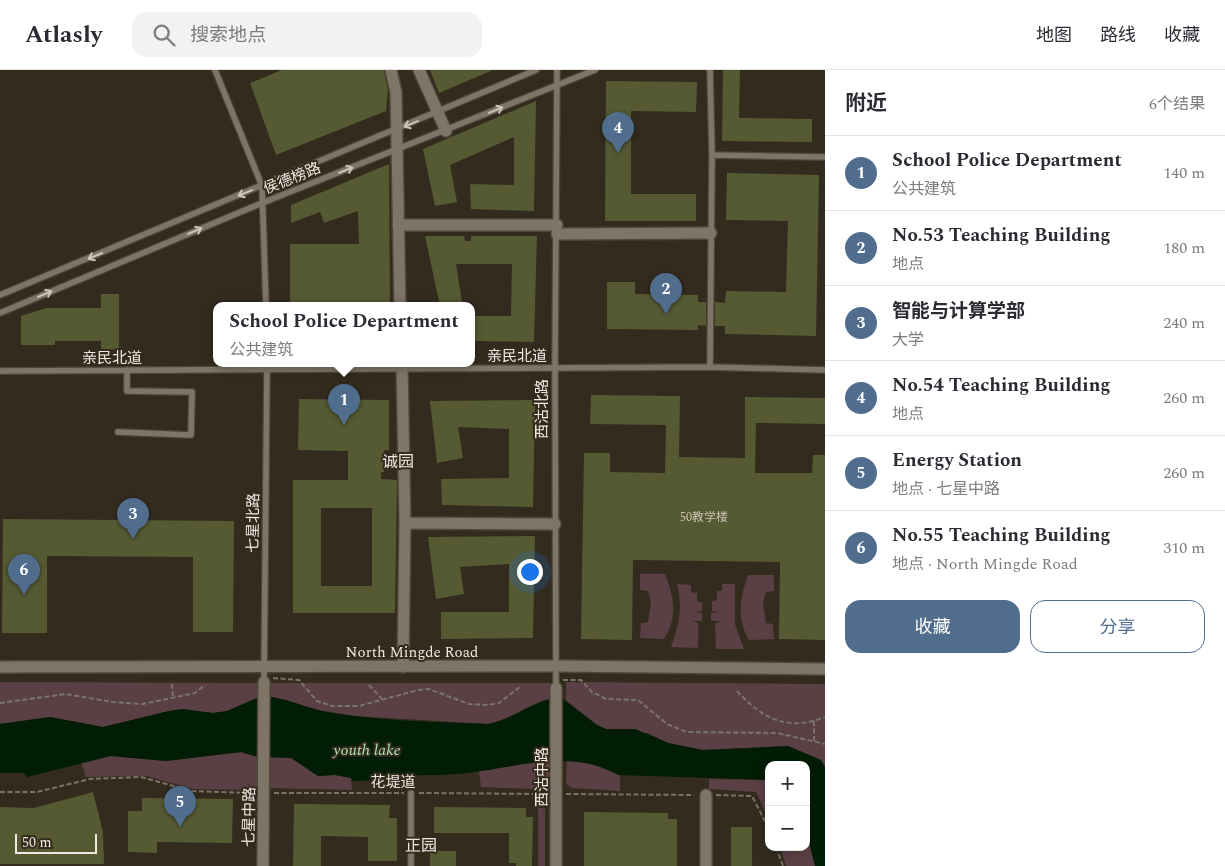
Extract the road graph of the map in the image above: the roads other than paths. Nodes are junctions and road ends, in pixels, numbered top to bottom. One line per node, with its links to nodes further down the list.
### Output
1 (215, 70): 15 (lane)
2 (391, 70): 10 (street)
3 (419, 70): 9 (street)
4 (536, 70): 9 (lane, 侯德榜路)
5 (557, 70): 8 (lane, 西沽北路)
6 (595, 70): 8 (lane, 侯德榜路)
7 (710, 70): 13 (lane)
8 (557, 85): 11 (lane, 侯德榜路, one-way to 8); 18 (lane, 西沽北路)
9 (438, 112): 10 (lane, 侯德榜路, one-way to 10); 11 (street)
10 (396, 130): 12 (street); 15 (lane, 侯德榜路)
11 (446, 130): 12 (lane, 侯德榜路)
12 (398, 150): 16 (lane, 侯德榜路, one-way to 12); 17 (street)
13 (712, 155): 14 (lane); 19 (lane)
14 (825, 157)
15 (262, 186): 16 (lane); 20 (lane, 侯德榜路, one-way to 20)
16 (262, 203): 21 (lane); 23 (lane, 侯德榜路, one-way to 16)
17 (398, 225): 18 (street); 22 (street)
18 (556, 230): 19 (street); 28 (lane, 西沽北路)
19 (712, 233): 27 (lane)
20 (0, 295)
21 (266, 302)
22 (400, 302)
23 (0, 313)
24 (267, 367): 29 (lane, 亲民北道); 39 (lane, 七星北路)
25 (402, 367): 33 (street)
26 (475, 367): 28 (lane, 亲民北道)
27 (710, 367): 28 (lane, 亲民北道); 30 (lane, 亲民北道)
28 (555, 368): 34 (lane, 西沽北路)
29 (127, 370): 31 (lane, 亲民北道); 32 (lane)
30 (825, 370)
31 (0, 371)
32 (118, 432)
33 (405, 523): 34 (street); 37 (street)
34 (555, 524): 35 (lane, 西沽北路)
35 (556, 666): 37 (street, North Mingde Road); 38 (street, North Mingde Road); 40 (lane, 西沽北路)
36 (0, 667): 39 (street, North Mingde Road)
37 (404, 667): 39 (street, North Mingde Road)
38 (825, 669)
39 (264, 675): 43 (street, 七星中路)
40 (556, 684): 45 (street, 西沽中路)
41 (411, 793): 44 (lane)
42 (706, 795): 46 (street)
43 (263, 866)
44 (411, 866)
45 (556, 866)
46 (706, 866)

